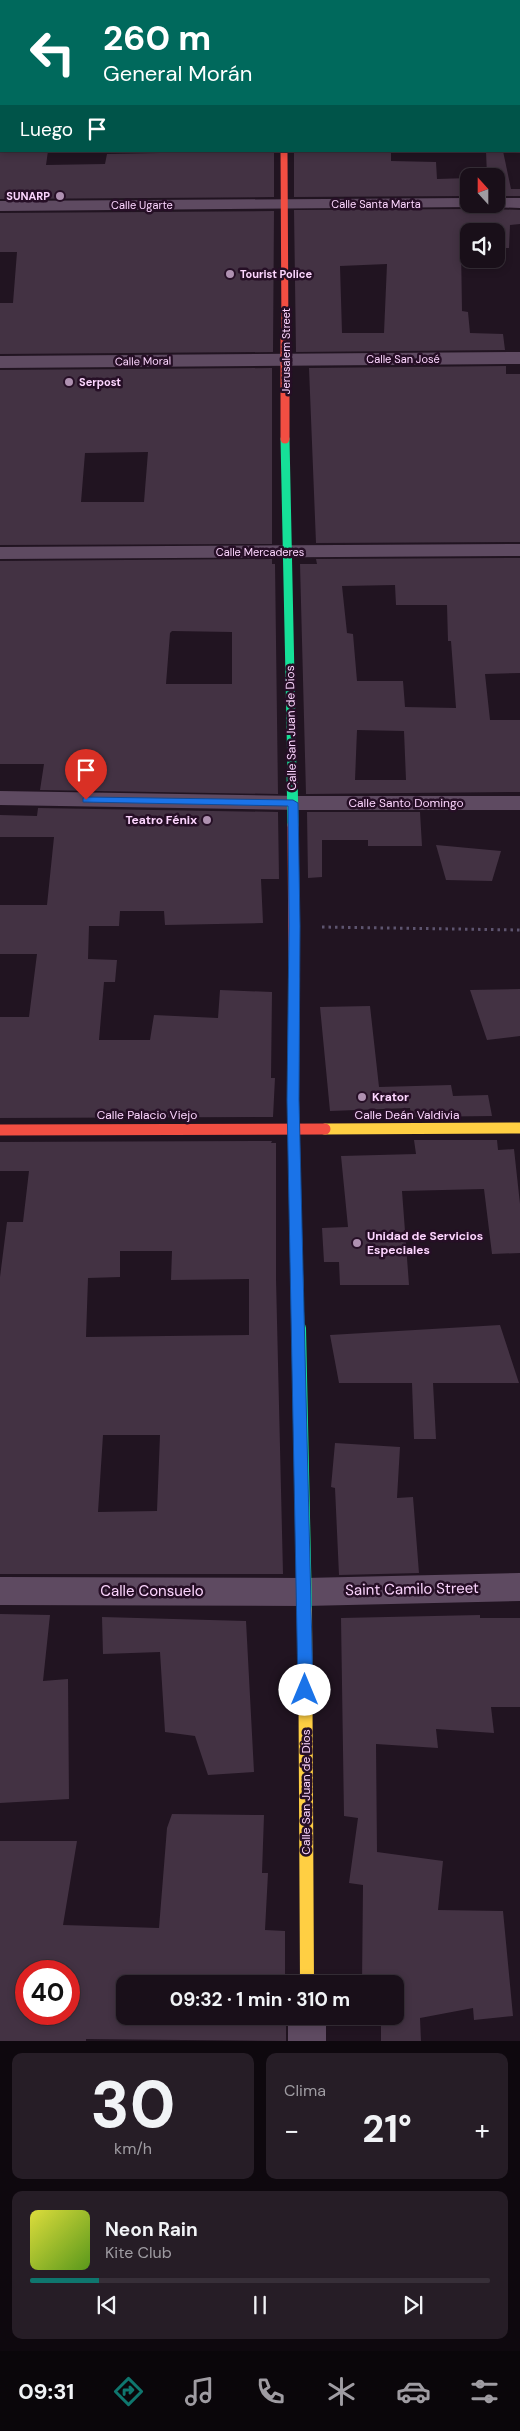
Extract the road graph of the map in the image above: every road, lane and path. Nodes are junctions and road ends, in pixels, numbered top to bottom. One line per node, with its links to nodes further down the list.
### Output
1 (284, 152): 5 (street, Jerusalem Street)
2 (460, 203): 5 (street, Calle Santa Marta)
3 (505, 203): 4 (street)
4 (520, 203)
5 (284, 204): 6 (street, Calle Ugarte); 8 (street, Jerusalem Street)
6 (0, 206)
7 (520, 358): 8 (street, Calle San José)
8 (286, 359): 9 (street, Calle Moral); 11 (street, Jerusalem Street)
9 (0, 362)
10 (520, 550): 11 (street, Calle Mercaderes)
11 (288, 551): 12 (street, Calle Mercaderes); 14 (street, Calle San Juan de Dios)
12 (0, 553)
13 (0, 798): 14 (street, Calle Santo Domingo)
14 (293, 803): 15 (street, Calle Santo Domingo); 18 (street, Calle San Juan de Dios)
15 (520, 803)
16 (317, 927): 17 (path)
17 (520, 930)
18 (293, 1128): 19 (street, Calle Deán Valdivia); 20 (street, Calle Palacio Viejo); 23 (street, Calle San Juan de Dios)
19 (520, 1128)
20 (0, 1130)
21 (520, 1587): 23 (street, Saint Camilo Street)
22 (0, 1591): 23 (street, Calle Consuelo)
23 (305, 1592): 24 (street, Calle San Juan de Dios)
24 (307, 1975)
25 (307, 2025): 26 (street)
26 (307, 2041)

